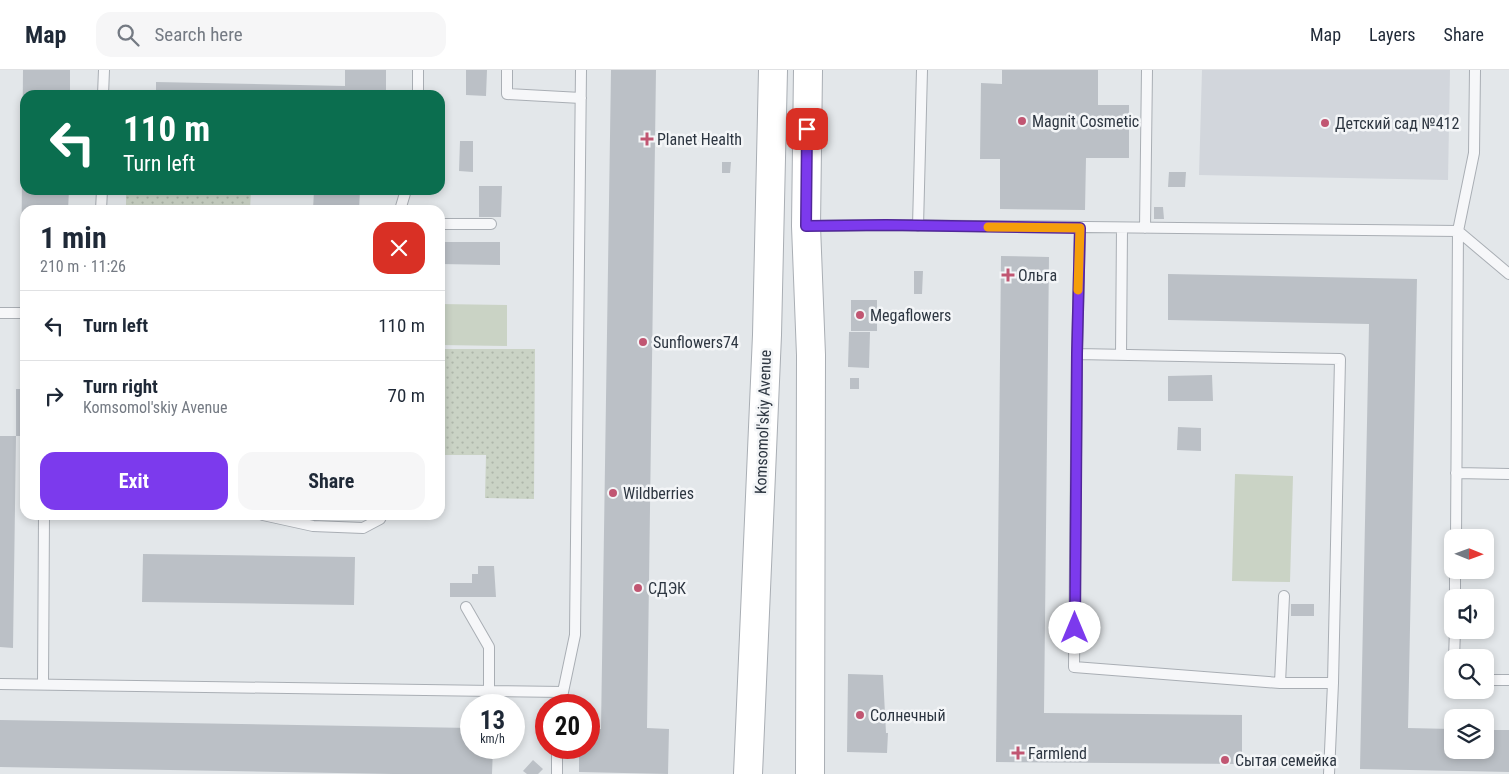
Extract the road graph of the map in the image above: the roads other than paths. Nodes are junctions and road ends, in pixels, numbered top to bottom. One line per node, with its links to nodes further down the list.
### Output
1 (104, 70): 10 (lane)
2 (418, 70): 11 (lane)
3 (508, 70): 12 (lane)
4 (581, 70): 12 (lane)
5 (773, 70): 24 (main road, Komsomol'skiy Avenue)
6 (808, 70): 15 (main road)
7 (922, 70): 16 (lane)
8 (1147, 70): 19 (lane)
9 (1475, 70): 20 (lane)
10 (103, 90)
11 (418, 90)
12 (581, 98): 43 (lane)
13 (445, 224): 14 (lane)
14 (490, 224)
15 (806, 226): 16 (lane); 27 (main road)
16 (918, 226): 17 (lane)
17 (1080, 228): 18 (lane); 25 (lane)
18 (1122, 228): 19 (lane); 26 (lane)
19 (1145, 228): 20 (lane)
20 (1458, 231): 21 (lane); 28 (lane)
21 (1509, 274)
22 (0, 313): 23 (lane)
23 (20, 313)
24 (767, 335): 27 (main road); 46 (main road, Komsomol'skiy Avenue)
25 (1077, 354): 26 (lane); 38 (lane)
26 (1121, 355): 39 (lane)
27 (810, 413): 47 (main road)
28 (1456, 473): 29 (lane); 33 (lane)
29 (1509, 474)
30 (44, 520): 41 (lane)
31 (286, 520): 32 (lane)
32 (378, 520)
33 (1456, 529)
34 (1284, 596): 38 (lane)
35 (466, 607): 42 (lane)
36 (1494, 680): 37 (lane)
37 (1509, 680)
38 (1280, 683): 39 (lane)
39 (1333, 683): 48 (lane)
40 (0, 684): 41 (lane)
41 (43, 684): 42 (lane)
42 (489, 691): 43 (lane)
43 (563, 692)
44 (557, 759): 45 (lane)
45 (557, 774)
46 (748, 774)
47 (810, 774)
48 (1329, 774)

